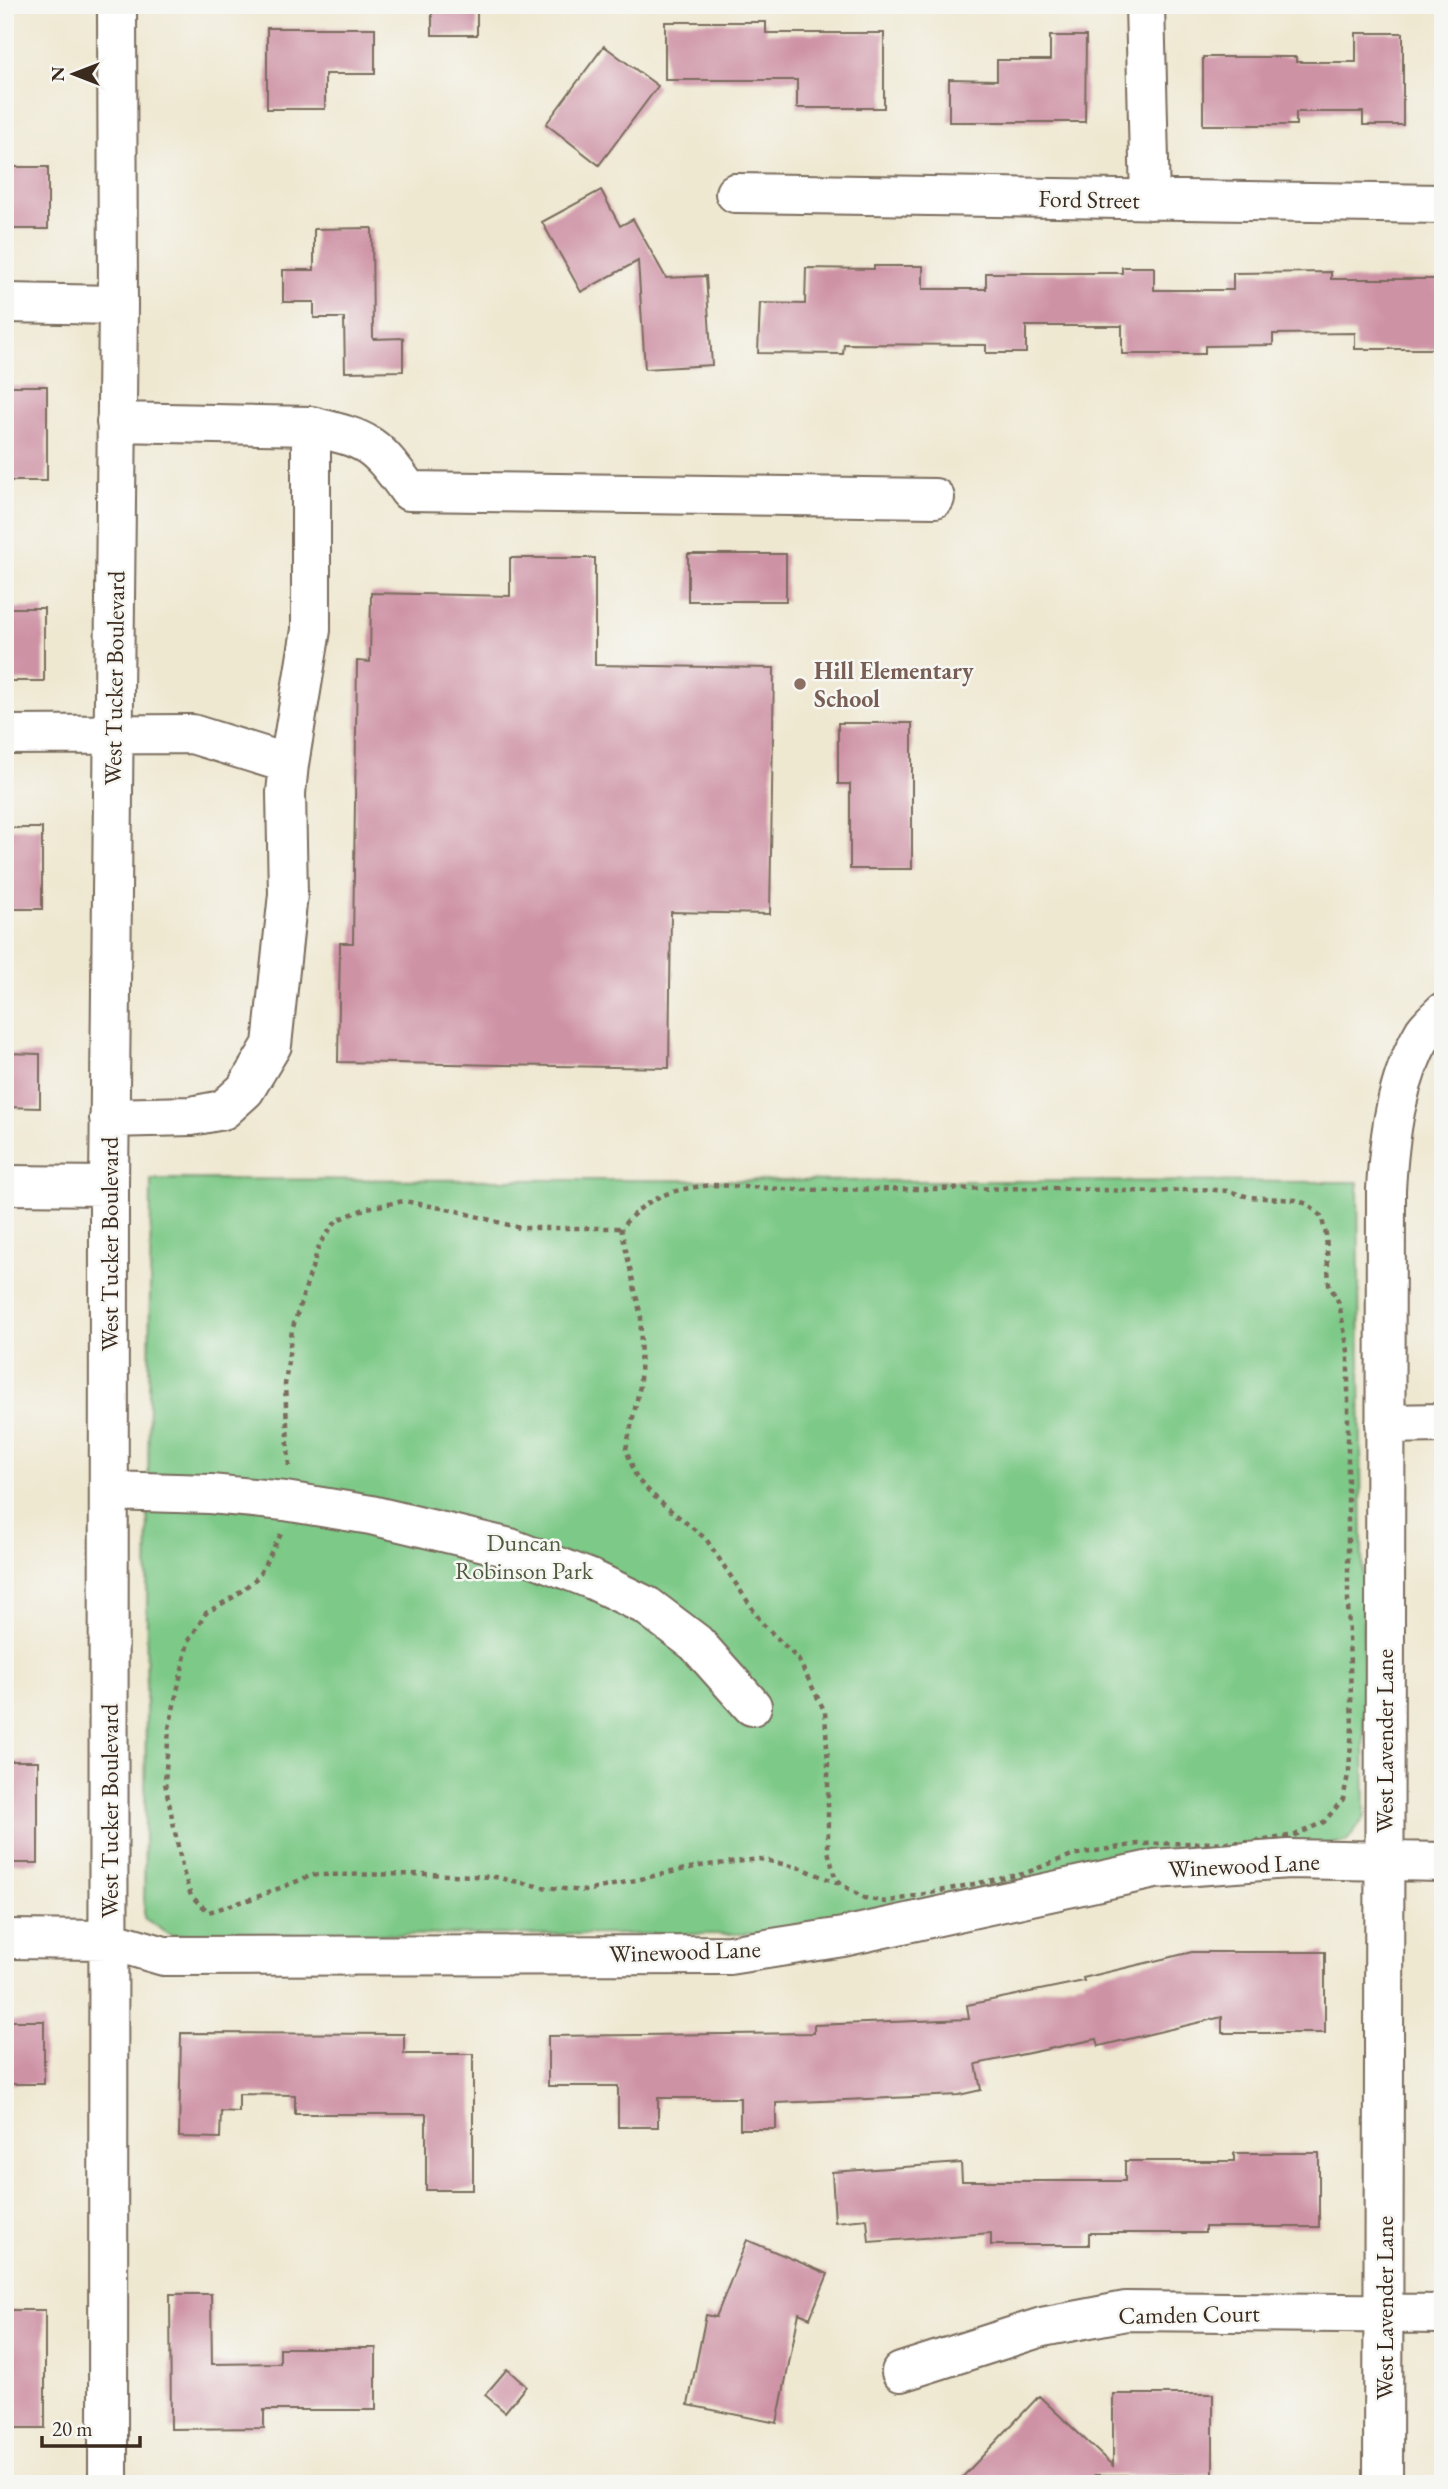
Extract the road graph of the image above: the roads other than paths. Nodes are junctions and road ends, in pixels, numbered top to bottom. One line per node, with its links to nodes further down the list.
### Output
1 (117, 5): 7 (street, West Tucker Boulevard)
2 (1145, 5): 4 (street)
3 (735, 193): 4 (street, Ford Street)
4 (1150, 200): 5 (street, Ford Street)
5 (1443, 204)
6 (5, 303): 7 (street)
7 (118, 305): 8 (street, West Tucker Boulevard)
8 (116, 422): 9 (street); 12 (street, West Tucker Boulevard)
9 (311, 426): 10 (street); 13 (street)
10 (935, 498)
11 (5, 735): 12 (street)
12 (113, 735): 13 (street); 15 (street, West Tucker Boulevard)
13 (289, 764): 15 (street)
14 (1443, 1012): 18 (street, West Lavender Lane)
15 (109, 1118): 17 (street, West Tucker Boulevard)
16 (5, 1185): 17 (street)
17 (109, 1186): 20 (street, West Tucker Boulevard)
18 (1385, 1423): 19 (street); 22 (street, West Lavender Lane)
19 (1443, 1423)
20 (109, 1491): 21 (street); 25 (street, West Tucker Boulevard)
21 (752, 1706)
22 (1383, 1861): 23 (street, Winewood Lane); 25 (street, Winewood Lane); 26 (street, West Lavender Lane)
23 (1443, 1863)
24 (5, 1939): 25 (street, Winewood Lane)
25 (109, 1940): 29 (street, West Tucker Boulevard)
26 (1385, 2314): 27 (street, Camden Court); 28 (street, Camden Court); 30 (street, West Lavender Lane)
27 (1443, 2314)
28 (901, 2372)
29 (108, 2484)
30 (1383, 2484)

